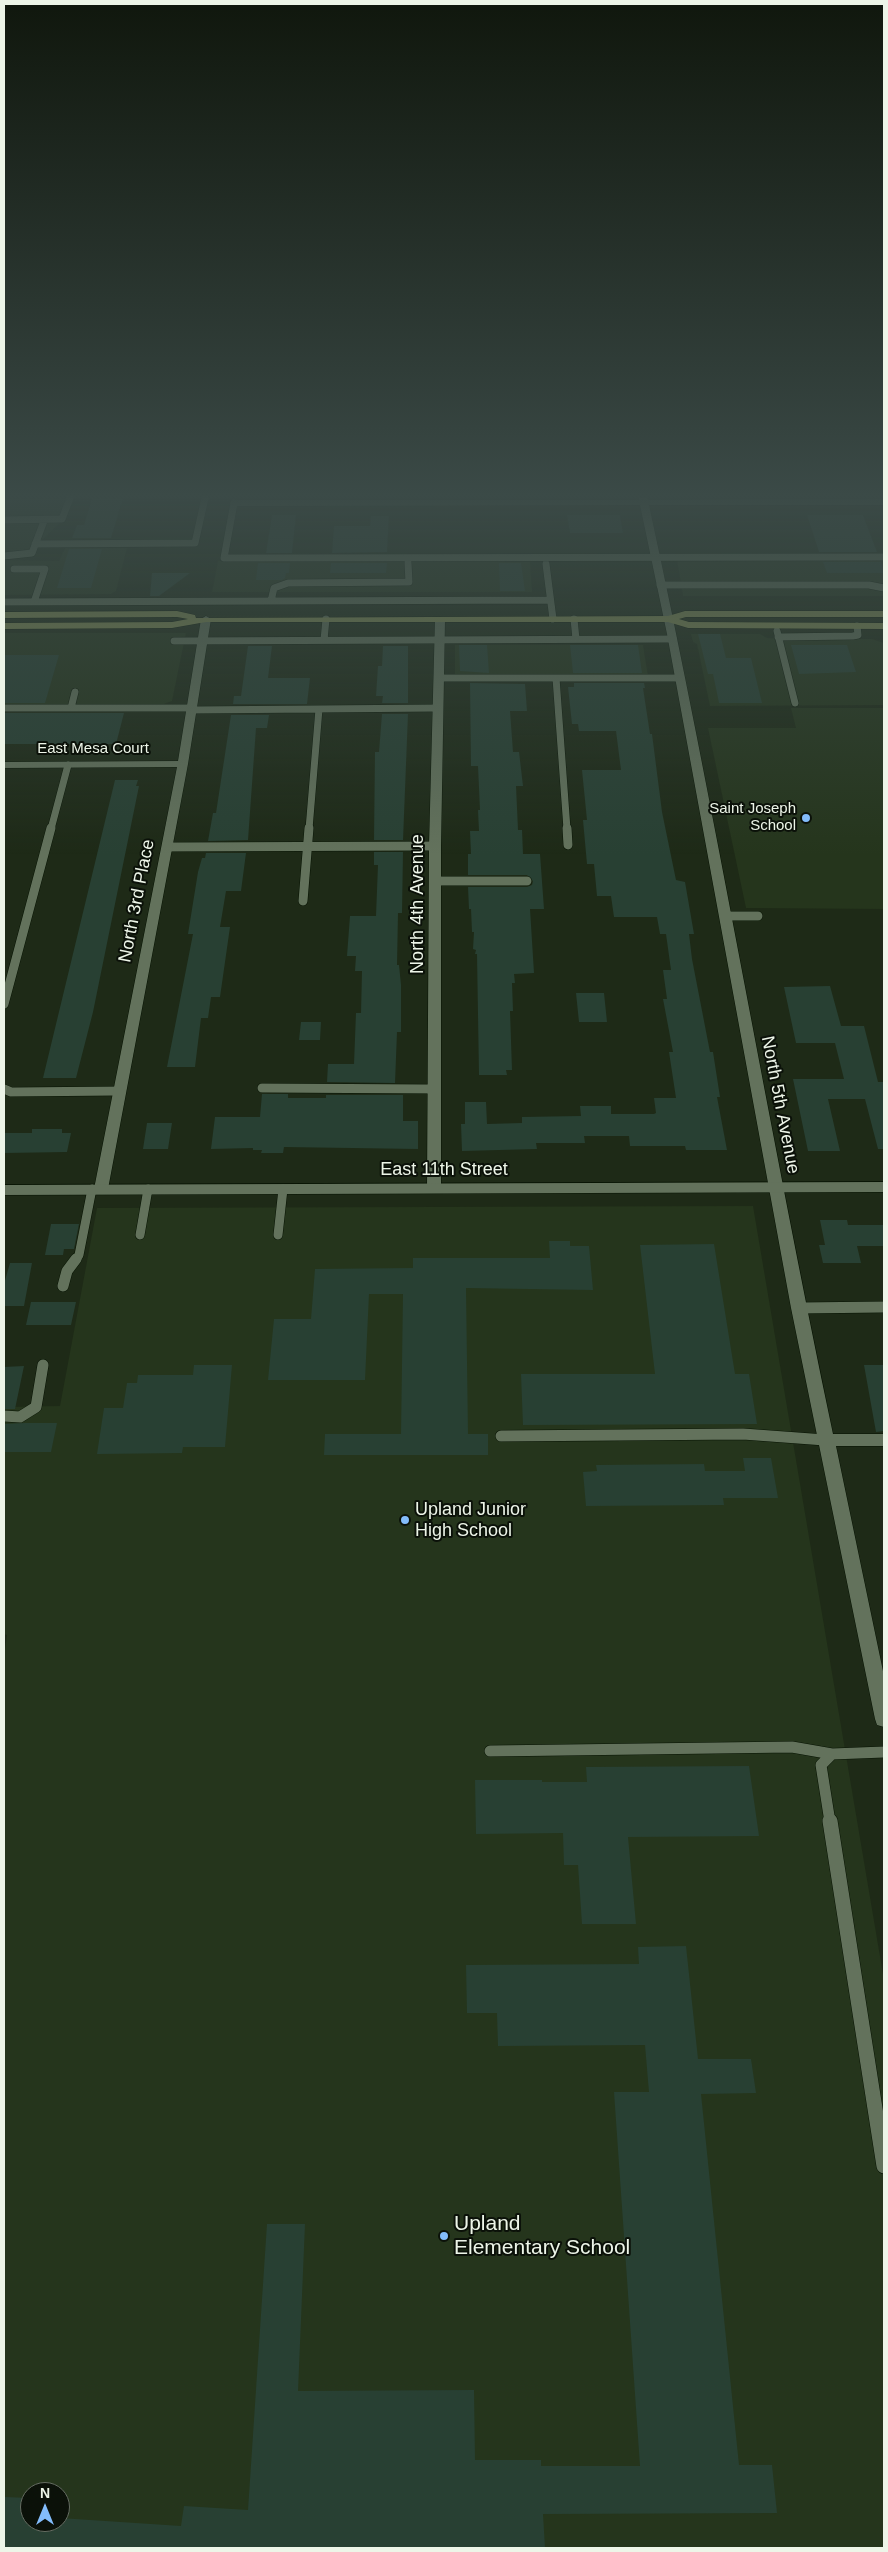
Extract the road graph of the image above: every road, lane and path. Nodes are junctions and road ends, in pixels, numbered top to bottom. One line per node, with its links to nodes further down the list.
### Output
1 (192, 617): 7 (main road)
2 (675, 617): 6 (main road)
3 (326, 619): 7 (main road); 8 (main road); 18 (lane)
4 (553, 619): 5 (main road); 8 (main road)
5 (574, 619): 6 (main road); 15 (lane)
6 (669, 619): 10 (main road); 16 (street, North 5th Avenue)
7 (206, 620): 9 (main road); 17 (street, North 3rd Place)
8 (440, 620): 14 (street, North 4th Avenue)
9 (4, 626)
10 (776, 626): 11 (main road); 13 (lane)
11 (857, 626): 12 (main road); 13 (lane)
12 (884, 626)
13 (778, 637): 24 (lane)
14 (440, 639): 15 (lane); 18 (lane); 20 (street, North 4th Avenue)
15 (576, 639): 16 (lane)
16 (673, 639): 22 (street, North 5th Avenue)
17 (204, 640): 18 (lane); 19 (lane); 28 (street, North 3rd Place)
18 (324, 640)
19 (174, 641)
20 (439, 678): 21 (lane); 27 (street, North 4th Avenue)
21 (556, 678): 22 (lane); 33 (lane)
22 (679, 678): 40 (street, North 5th Avenue)
23 (75, 692): 26 (lane)
24 (795, 703)
25 (4, 708): 26 (lane)
26 (71, 708): 28 (lane)
27 (439, 708): 29 (lane); 34 (street, North 4th Avenue)
28 (192, 709): 29 (lane); 30 (street, North 3rd Place)
29 (319, 709): 36 (lane)
30 (183, 764): 32 (street, East Mesa Court); 35 (street, North 3rd Place)
31 (4, 765): 32 (street, East Mesa Court)
32 (68, 765): 42 (lane)
33 (568, 845)
34 (435, 846): 36 (lane); 37 (street, North 4th Avenue)
35 (167, 847): 36 (lane); 46 (street, North 3rd Place)
36 (307, 848): 39 (lane)
37 (435, 881): 38 (lane); 44 (street, North 4th Avenue)
38 (527, 881)
39 (303, 901)
40 (725, 916): 41 (lane); 47 (street, North 5th Avenue)
41 (758, 916)
42 (4, 1004)
43 (262, 1088): 44 (lane)
44 (434, 1088): 49 (street, North 4th Avenue)
45 (4, 1089): 46 (lane)
46 (120, 1091): 50 (street, North 3rd Place)
47 (777, 1187): 48 (street, East 11th Street); 49 (street, East 11th Street); 58 (street, North 5th Avenue)
48 (884, 1187)
49 (434, 1188): 52 (street, East 11th Street)
50 (97, 1189): 51 (street, East 11th Street); 53 (street, East 11th Street); 56 (lane)
51 (148, 1189): 52 (street, East 11th Street); 54 (lane)
52 (282, 1189): 55 (lane)
53 (4, 1190)
54 (140, 1235)
55 (278, 1235)
56 (63, 1286)
57 (884, 1307): 58 (lane)
58 (798, 1308): 62 (street, North 5th Avenue)
59 (43, 1365): 60 (lane)
60 (4, 1416)
61 (501, 1436): 62 (lane)
62 (825, 1440): 63 (street); 64 (street, North 5th Avenue)
63 (884, 1440)
64 (884, 1719)
65 (490, 1751): 67 (lane)
66 (884, 1752): 67 (lane)
67 (832, 1754): 68 (lane)
68 (884, 2166)

